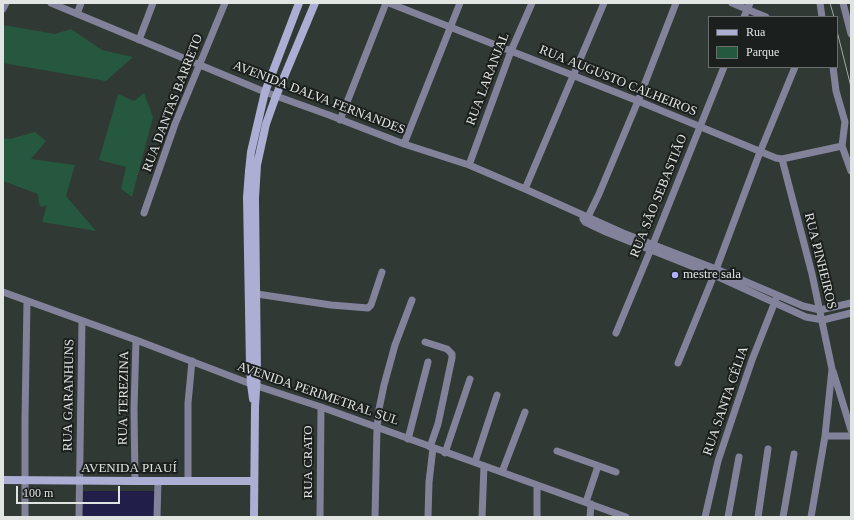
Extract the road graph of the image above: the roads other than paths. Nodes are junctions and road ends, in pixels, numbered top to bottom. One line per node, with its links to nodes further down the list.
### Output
1 (6, 3): 18 (street)
2 (51, 3): 19 (street, AVENIDA DALVA FERNANDES)
3 (81, 3): 19 (street)
4 (153, 3): 25 (street)
5 (225, 3): 27 (street, RUA DANTAS BARRETO)
6 (299, 3): 32 (main road)
7 (315, 3): 33 (main road)
8 (386, 3): 35 (street)
9 (389, 3): 23 (street, RUA AUGUSTO CALHEIROS)
10 (460, 3): 23 (street)
11 (532, 3): 26 (street, RUA LARANJAL)
12 (604, 3): 31 (street)
13 (676, 3): 34 (street)
14 (732, 3): 17 (street)
15 (820, 3): 22 (street)
16 (843, 3): 24 (street)
17 (749, 6): 20 (street); 21 (street)
18 (3, 9)
19 (77, 14): 25 (street, AVENIDA DALVA FERNANDES)
20 (744, 16)
21 (764, 16)
22 (822, 16)
23 (450, 27): 26 (street, RUA AUGUSTO CALHEIROS); 37 (street)
24 (851, 34)
25 (139, 40): 27 (street, AVENIDA DALVA FERNANDES)
26 (511, 51): 31 (street, RUA AUGUSTO CALHEIROS); 41 (street, RUA LARANJAL)
27 (200, 65): 32 (street, AVENIDA DALVA FERNANDES); 44 (street, RUA DANTAS BARRETO)
28 (724, 68): 36 (street, RUA SÃO SEBASTIÃO)
29 (795, 68): 39 (street)
30 (833, 68): 38 (street)
31 (574, 76): 34 (street, RUA AUGUSTO CALHEIROS); 43 (street)
32 (265, 92): 33 (street, AVENIDA DALVA FERNANDES); 50 (main road)
33 (276, 96): 35 (street, AVENIDA DALVA FERNANDES); 50 (main road)
34 (638, 101): 36 (street, RUA AUGUSTO CALHEIROS); 45 (street)
35 (340, 120): 37 (street, AVENIDA DALVA FERNANDES)
36 (700, 127): 39 (street, RUA AUGUSTO CALHEIROS); 46 (street, RUA SÃO SEBASTIÃO)
37 (404, 144): 41 (street, AVENIDA DALVA FERNANDES)
38 (842, 146): 40 (street, RUA AUGUSTO CALHEIROS); 42 (street)
39 (760, 152): 40 (street, RUA AUGUSTO CALHEIROS); 48 (street)
40 (782, 159): 56 (street, RUA PINHEIROS)
41 (469, 165): 43 (street, AVENIDA DALVA FERNANDES)
42 (851, 171)
43 (525, 189): 45 (street, AVENIDA DALVA FERNANDES)
44 (144, 213)
45 (586, 220): 46 (street, AVENIDA DALVA FERNANDES)
46 (652, 247): 48 (street, AVENIDA DALVA FERNANDES); 60 (street, RUA SÃO SEBASTIÃO)
47 (382, 272): 50 (street)
48 (715, 272): 51 (street, AVENIDA DALVA FERNANDES); 54 (street, AVENIDA DALVA FERNANDES); 65 (street)
49 (3, 292): 53 (street, AVENIDA PERIMETRAL SUL)
50 (252, 293): 68 (main road)
51 (778, 295): 54 (street, RUA SANTA CÉLIA); 56 (street, AVENIDA DALVA FERNANDES)
52 (412, 300): 72 (street)
53 (27, 301): 59 (street, AVENIDA PERIMETRAL SUL); 89 (street)
54 (774, 303): 58 (street, AVENIDA DALVA FERNANDES); 108 (street, RUA SANTA CÉLIA)
55 (851, 303): 56 (street, AVENIDA DALVA FERNANDES)
56 (820, 310): 58 (street, RUA PINHEIROS)
57 (851, 314): 58 (street, AVENIDA DALVA FERNANDES)
58 (822, 320): 66 (street, RUA PINHEIROS)
59 (82, 321): 61 (street, AVENIDA PERIMETRAL SUL); 90 (street, RUA GARANHUNS)
60 (616, 333)
61 (136, 340): 63 (street, AVENIDA PERIMETRAL SUL); 91 (street, RUA TEREZINA)
62 (425, 342): 77 (street)
63 (192, 361): 68 (street, AVENIDA PERIMETRAL SUL); 93 (street)
64 (428, 362): 76 (street)
65 (678, 363)
66 (832, 369): 73 (street, RUA PINHEIROS); 74 (street, RUA PINHEIROS)
67 (470, 379): 80 (street)
68 (254, 385): 70 (street, AVENIDA PERIMETRAL SUL); 94 (main road)
69 (497, 395): 83 (street)
70 (321, 407): 72 (street, AVENIDA PERIMETRAL SUL); 101 (street, RUA CRATO)
71 (525, 412): 86 (street)
72 (377, 428): 76 (street, AVENIDA PERIMETRAL SUL); 102 (street)
73 (851, 430)
74 (825, 436): 75 (street); 112 (street, RUA PINHEIROS)
75 (851, 436)
76 (408, 439): 77 (street, AVENIDA PERIMETRAL SUL)
77 (432, 448): 80 (street, AVENIDA PERIMETRAL SUL); 103 (street)
78 (768, 449): 110 (street)
79 (557, 451): 85 (street)
80 (445, 453): 83 (street, AVENIDA PERIMETRAL SUL)
81 (794, 454): 111 (street)
82 (739, 456): 109 (street)
83 (475, 462): 84 (street, AVENIDA PERIMETRAL SUL)
84 (484, 466): 86 (street, AVENIDA PERIMETRAL SUL); 104 (street)
85 (598, 466): 87 (street); 96 (street)
86 (502, 472): 95 (street, AVENIDA PERIMETRAL SUL)
87 (616, 472)
88 (3, 480): 89 (main road, AVENIDA PIAUÍ)
89 (26, 480): 90 (main road, AVENIDA PIAUÍ); 97 (street)
90 (80, 481): 91 (main road, AVENIDA PIAUÍ); 98 (street, RUA GARANHUNS)
91 (135, 481): 92 (main road, AVENIDA PIAUÍ)
92 (158, 481): 93 (main road, AVENIDA PIAUÍ); 99 (street)
93 (188, 481): 94 (main road, AVENIDA PIAUÍ)
94 (254, 481): 100 (main road)
95 (537, 485): 96 (street, AVENIDA PERIMETRAL SUL); 105 (street)
96 (588, 503): 106 (street); 107 (street, AVENIDA PERIMETRAL SUL)
97 (25, 517)
98 (79, 517)
99 (157, 517)
100 (254, 517)
101 (320, 517)
102 (375, 517)
103 (428, 517)
104 (482, 517)
105 (537, 517)
106 (590, 517)
107 (626, 517)
108 (705, 517)
109 (728, 517)
110 (758, 517)
111 (783, 517)
112 (811, 517)

